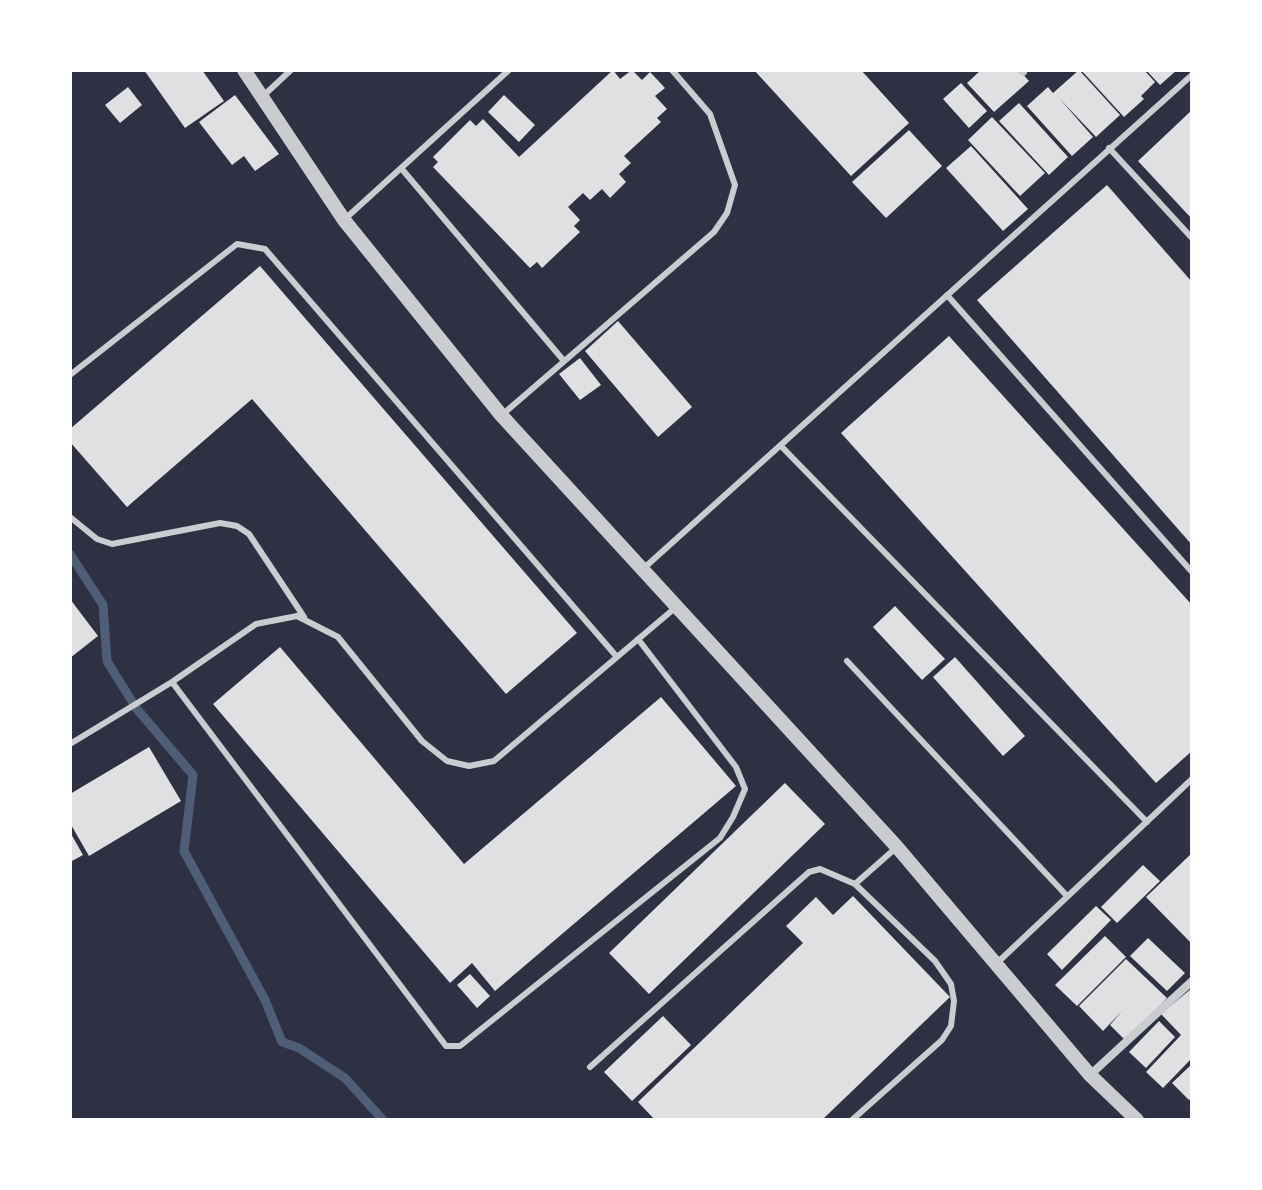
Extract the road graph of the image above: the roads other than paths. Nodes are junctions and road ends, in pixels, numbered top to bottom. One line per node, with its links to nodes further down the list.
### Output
1 (244, 70): 6 (street)
2 (291, 70): 6 (lane)
3 (509, 70): 8 (lane)
4 (672, 70): 12 (lane)
5 (1192, 75): 7 (lane)
6 (262, 97): 9 (street)
7 (1109, 148): 10 (lane); 11 (lane)
8 (401, 168): 9 (lane); 12 (lane)
9 (344, 220): 14 (street)
10 (1192, 238)
11 (947, 295): 15 (lane); 18 (lane)
12 (564, 361): 14 (lane)
13 (70, 375): 22 (lane)
14 (501, 415): 17 (street)
15 (781, 446): 17 (lane); 27 (lane)
16 (70, 517): 20 (lane)
17 (644, 568): 19 (street)
18 (1192, 572)
19 (677, 606): 21 (lane); 28 (street)
20 (304, 617): 22 (lane); 24 (lane)
21 (638, 639): 22 (lane); 24 (lane)
22 (617, 657)
23 (847, 661): 30 (lane)
24 (172, 682): 25 (lane)
25 (70, 744)
26 (1192, 779): 27 (lane)
27 (1147, 822): 30 (lane)
28 (897, 847): 29 (lane); 31 (street)
29 (855, 884): 33 (lane); 35 (lane)
30 (1067, 896): 31 (lane)
31 (997, 963): 34 (street)
32 (1192, 981): 34 (street)
33 (590, 1067)
34 (1090, 1075): 36 (street)
35 (852, 1120)
36 (1137, 1120)

